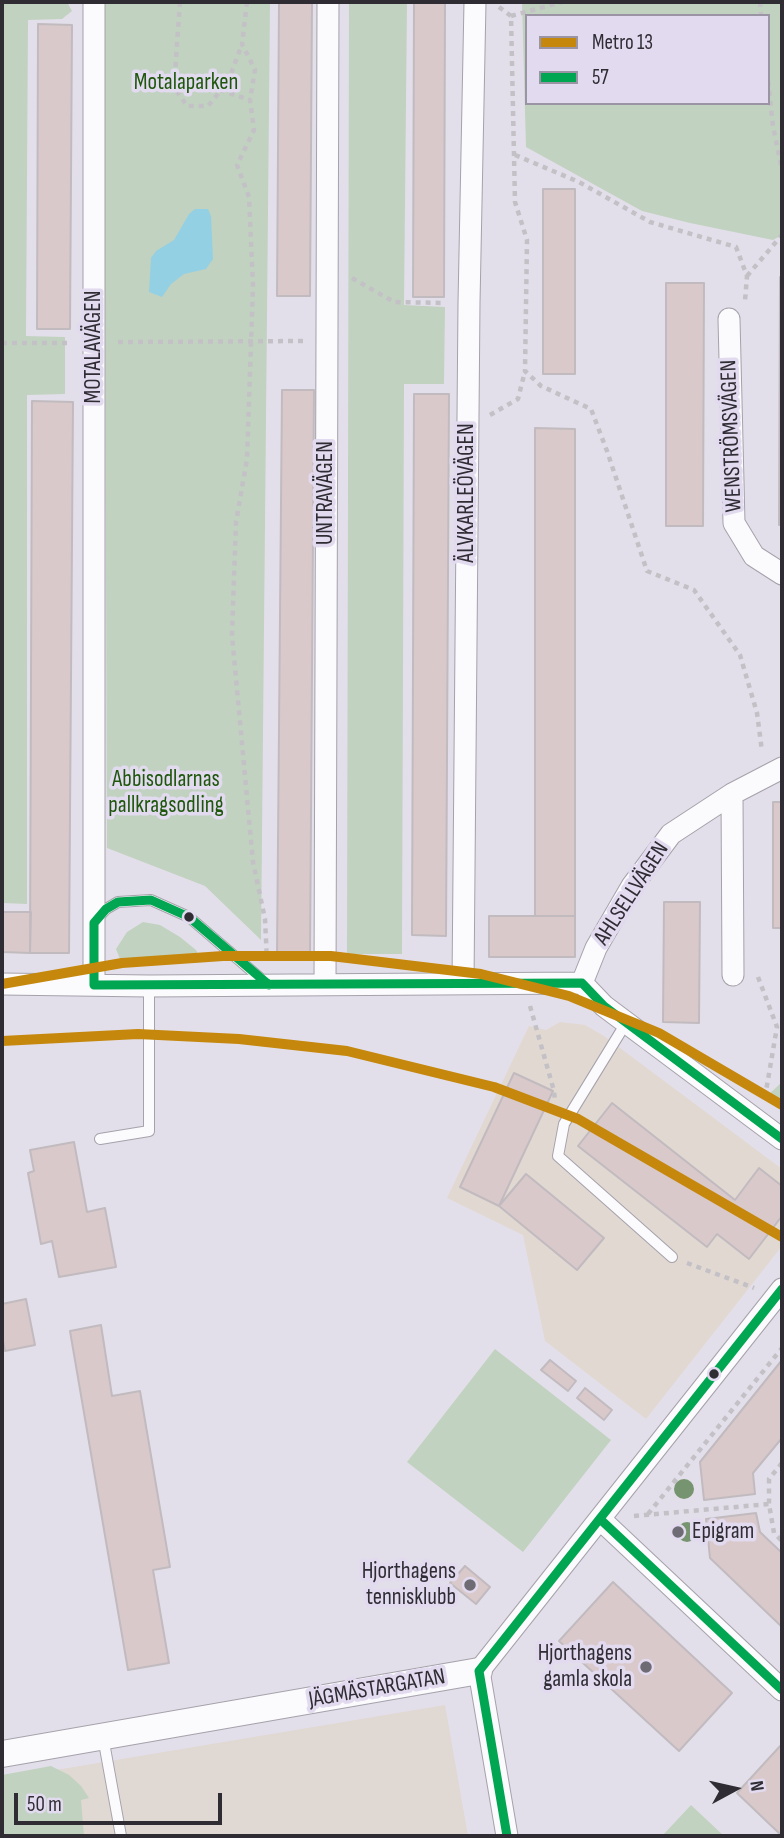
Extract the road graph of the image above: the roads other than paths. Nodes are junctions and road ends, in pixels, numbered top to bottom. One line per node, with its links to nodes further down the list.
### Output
1 (94, 2): 8 (street, MOTALAVÄGEN)
2 (328, 2): 12 (street, UNTRAVÄGEN)
3 (475, 2): 13 (street, ÄLVKARLEÖVÄGEN)
4 (729, 319): 5 (street, WENSTRÖMSVÄGEN)
5 (782, 574)
6 (774, 772): 7 (street, AHLSELLVÄGEN)
7 (732, 794): 9 (street); 10 (street, AHLSELLVÄGEN)
8 (94, 923): 14 (street, MOTALAVÄGEN); 15 (lane)
9 (733, 975)
10 (582, 983): 13 (street); 17 (street)
11 (2, 984): 14 (street)
12 (325, 984): 13 (street); 15 (street)
13 (463, 984)
14 (94, 985): 16 (street)
15 (269, 985): 16 (street)
16 (149, 986): 18 (lane)
17 (626, 1023): 19 (street); 20 (lane)
18 (100, 1139)
19 (782, 1139)
20 (672, 1257)
21 (777, 1295): 22 (street)
22 (600, 1519): 23 (street); 24 (street)
23 (479, 1671): 25 (street, JÄGMÄSTARGATAN); 28 (street)
24 (782, 1690)
25 (103, 1737): 26 (street, JÄGMÄSTARGATAN); 27 (lane)
26 (2, 1754)
27 (121, 1836)
28 (507, 1836)

